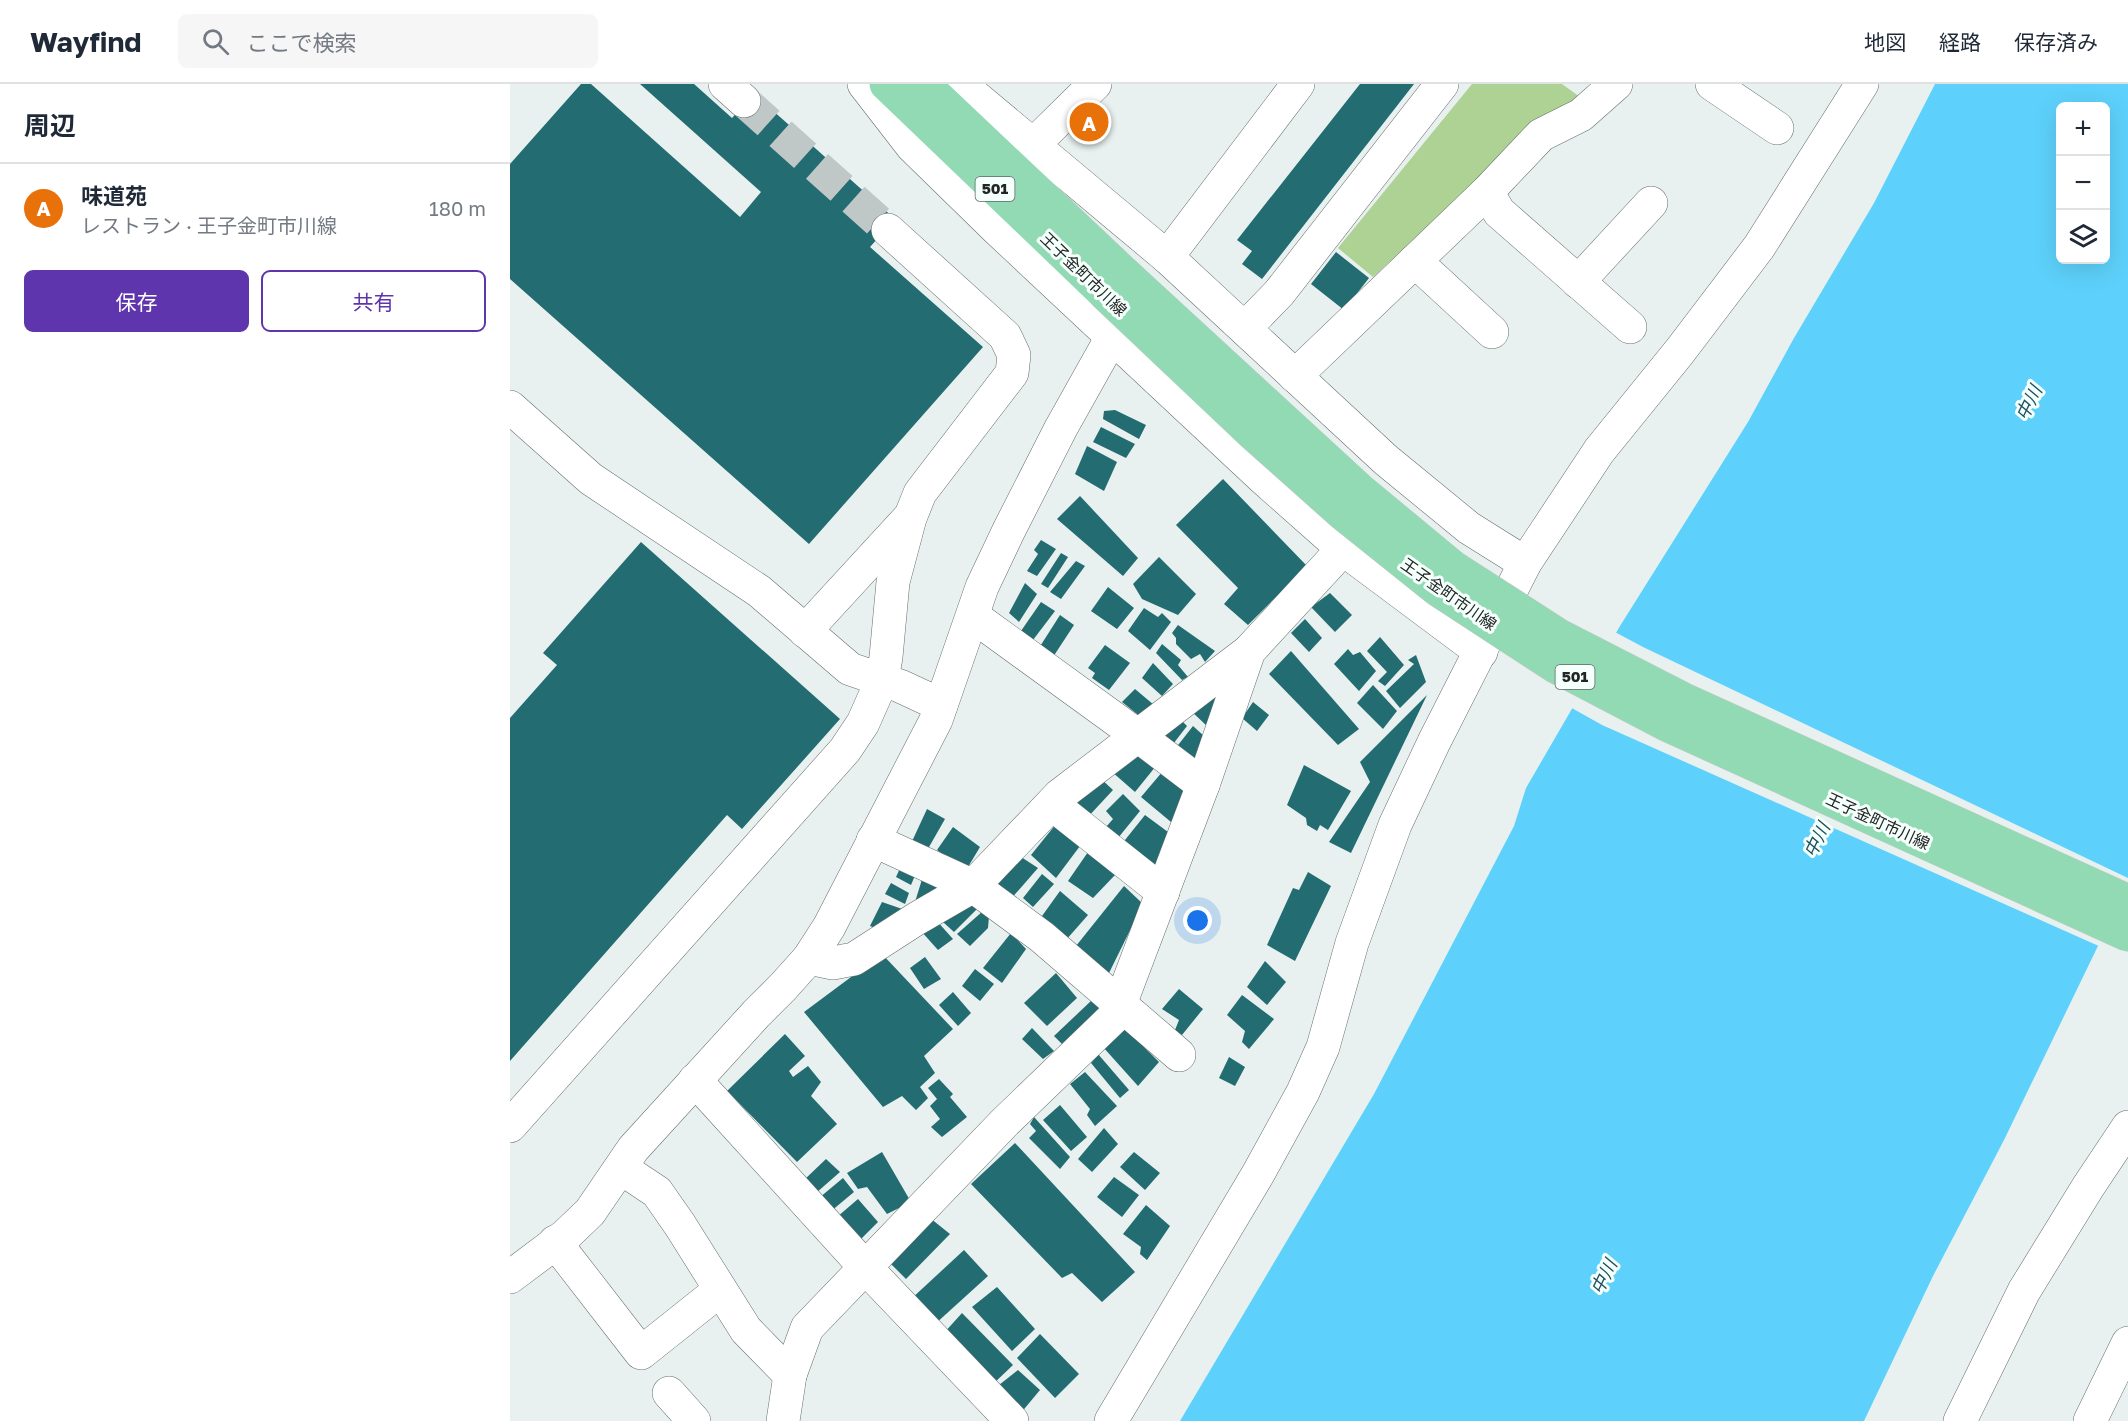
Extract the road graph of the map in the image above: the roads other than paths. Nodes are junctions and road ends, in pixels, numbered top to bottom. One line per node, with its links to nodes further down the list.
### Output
1 (864, 84): 23 (street)
2 (886, 84): 19 (main road, 王子金町市川線 / 501)
3 (924, 84): 19 (main road, 王子金町市川線 / 501)
4 (960, 84): 12 (street)
5 (1095, 84): 12 (street)
6 (1298, 84): 16 (street)
7 (1442, 84): 21 (street)
8 (1616, 84): 13 (street)
9 (1712, 84): 11 (street)
10 (1862, 84): 28 (street)
11 (1777, 128)
12 (1033, 145): 16 (street)
13 (1487, 192): 17 (street); 18 (street)
14 (1652, 203): 18 (street)
15 (888, 230): 26 (street)
16 (1167, 257): 21 (street)
17 (1416, 261): 22 (street); 24 (street)
18 (1578, 282): 20 (street)
19 (1114, 283): 41 (main road, 王子金町市川線 / 501, bridge); 42 (main road, 王子金町市川線 / 501, bridge)
20 (1630, 327)
21 (1245, 328): 24 (street)
22 (1492, 332)
23 (1112, 337): 27 (street); 29 (street)
24 (1295, 376): 28 (street)
25 (510, 407): 30 (street)
26 (910, 518): 30 (street); 33 (street)
27 (1343, 549): 31 (street); 32 (street)
28 (1525, 563): 32 (street)
29 (973, 616): 34 (street); 35 (street)
30 (805, 631): 33 (street)
31 (1249, 651): 35 (street); 36 (street)
32 (1481, 652): 60 (street)
33 (882, 680): 34 (street); 47 (street)
34 (942, 705): 38 (street)
35 (1137, 735): 36 (street); 37 (street)
36 (1203, 785): 40 (street)
37 (1052, 804): 39 (street); 40 (street)
38 (873, 840): 39 (street); 43 (street)
39 (973, 886): 43 (street); 44 (street)
40 (1163, 892): 44 (street)
41 (2128, 901)
42 (2128, 935)
43 (809, 958): 46 (street)
44 (1120, 1004): 45 (street); 51 (street)
45 (1179, 1055)
46 (695, 1080): 49 (street); 51 (street)
47 (510, 1126)
48 (2128, 1126): 61 (street)
49 (621, 1168): 50 (street); 53 (street)
50 (555, 1242): 52 (street); 53 (street)
51 (866, 1267): 55 (street); 59 (street)
52 (510, 1277)
53 (720, 1290): 55 (street)
54 (2128, 1344): 62 (street)
55 (790, 1375): 58 (street)
56 (669, 1394): 57 (street)
57 (694, 1421)
58 (783, 1421)
59 (1012, 1421)
60 (1110, 1421)
61 (1960, 1421)
62 (2090, 1421)

